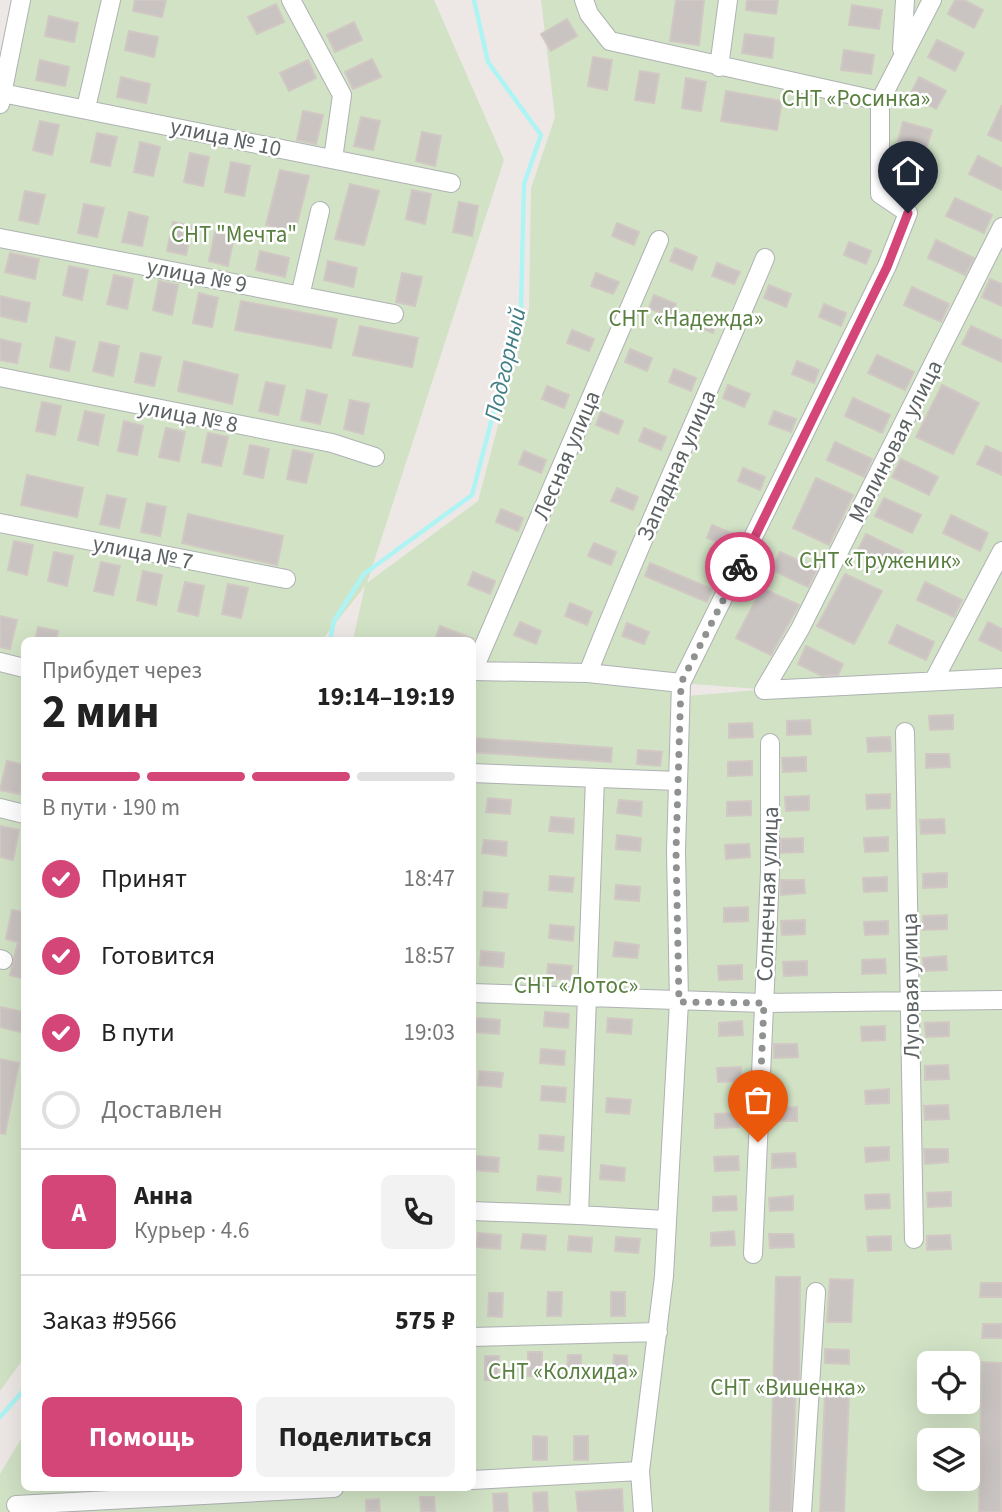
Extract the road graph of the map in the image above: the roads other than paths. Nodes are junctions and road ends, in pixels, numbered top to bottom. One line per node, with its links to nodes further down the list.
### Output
1 (21, 0): 10 (street)
2 (111, 0): 12 (street)
3 (291, 0): 13 (street)
4 (584, 0): 9 (street)
5 (728, 0): 9 (street)
6 (905, 0): 8 (street)
7 (932, 0): 8 (street)
8 (902, 58): 11 (street)
9 (719, 67): 11 (street)
10 (1, 99): 12 (street, улица № 10)
11 (880, 101): 34 (street)
12 (86, 108): 13 (street, улица № 10)
13 (333, 159): 14 (street, улица № 10)
14 (451, 183)
15 (320, 211): 20 (street)
16 (1002, 227): 33 (street, Малиновая улица)
17 (0, 238): 20 (street, улица № 9)
18 (659, 240): 28 (street, Лесная улица)
19 (765, 258): 31 (street, Западная улица)
20 (300, 296): 21 (street, улица № 9)
21 (394, 314)
22 (0, 377): 23 (street, улица № 8)
23 (375, 457)
24 (0, 523): 26 (street, улица № 7)
25 (1002, 551): 33 (street)
26 (286, 579)
27 (0, 662): 29 (street)
28 (476, 664)
29 (21, 667)
30 (476, 671): 31 (street)
31 (588, 673): 34 (street)
32 (1002, 678): 33 (street)
33 (934, 680)
34 (681, 683): 39 (street)
35 (905, 733): 45 (street, Луговая улица)
36 (770, 743): 47 (street, Солнечная улица)
37 (476, 773): 38 (street)
38 (595, 778): 39 (street); 43 (street)
39 (678, 781): 46 (street)
40 (0, 808): 41 (street)
41 (21, 813)
42 (476, 993): 43 (street)
43 (587, 996): 46 (street); 49 (street)
44 (1002, 1000): 45 (street)
45 (911, 1001): 47 (street); 51 (street, Луговая улица)
46 (679, 1002): 47 (street); 50 (street)
47 (764, 1003): 52 (street, Солнечная улица)
48 (476, 1211): 49 (street)
49 (579, 1215): 50 (street)
50 (665, 1220): 54 (street)
51 (914, 1239)
52 (753, 1254)
53 (816, 1292): 61 (street)
54 (657, 1332): 55 (street); 56 (street)
55 (476, 1337)
56 (640, 1471): 57 (street); 60 (street)
57 (476, 1480)
58 (278, 1491): 59 (street)
59 (16, 1505)
60 (643, 1512)
61 (802, 1512)

